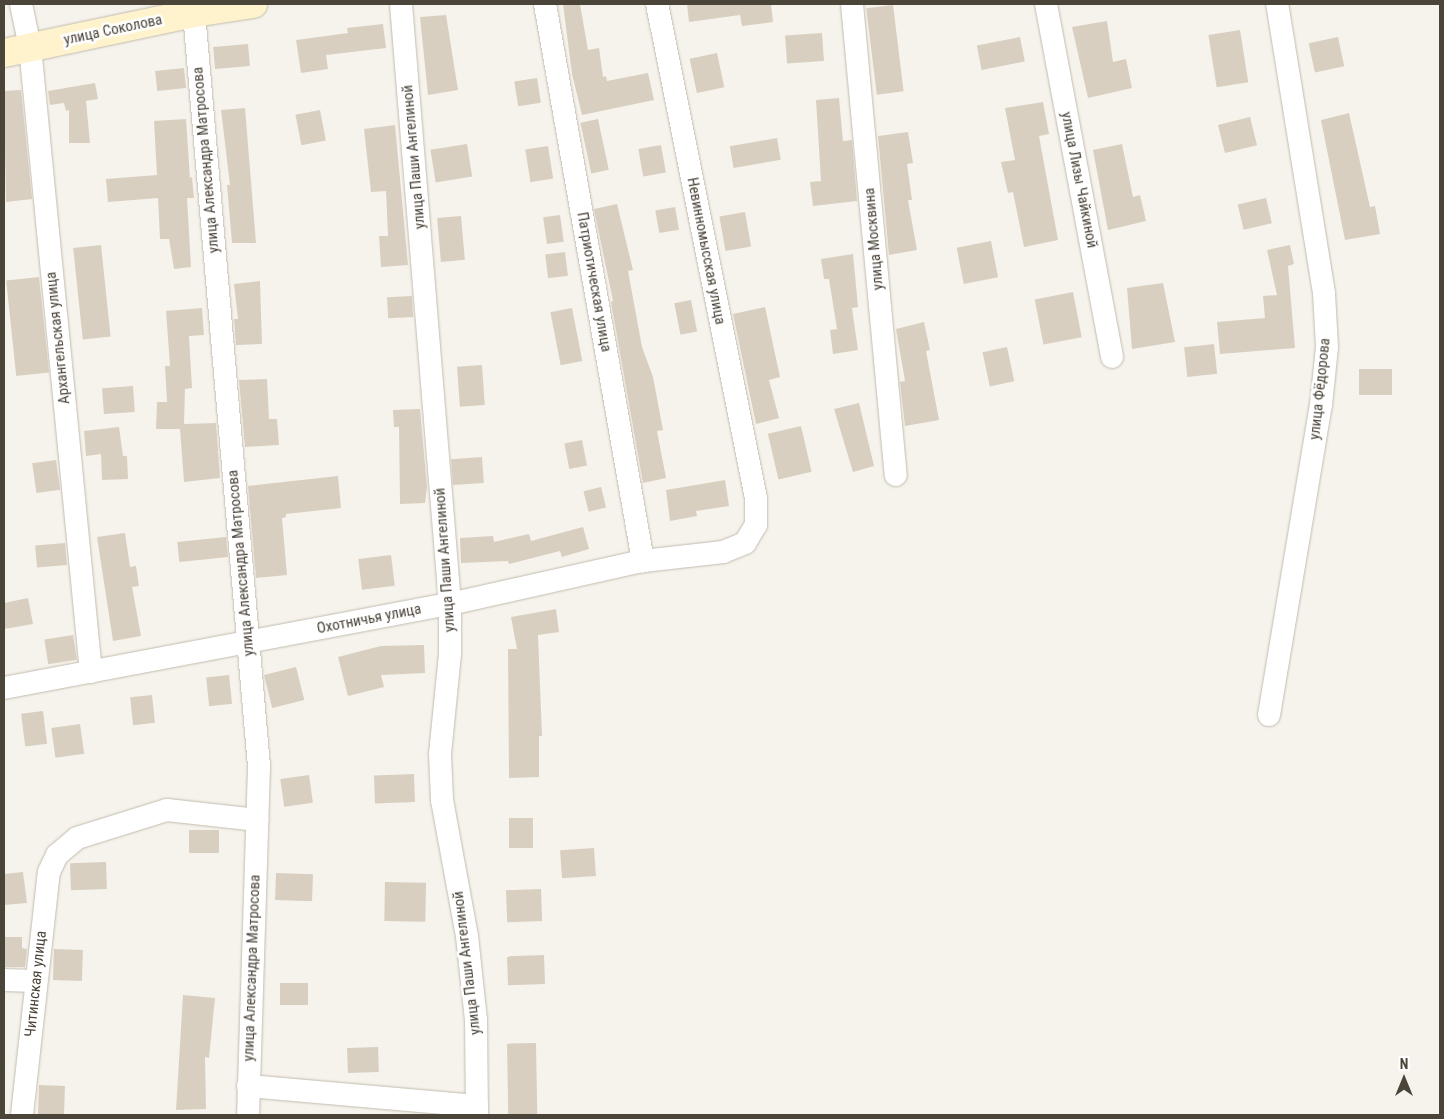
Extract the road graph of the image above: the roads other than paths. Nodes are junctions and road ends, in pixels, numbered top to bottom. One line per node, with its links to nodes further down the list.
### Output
1 (21, 4): 10 (street, Архангельская улица)
2 (253, 4): 9 (main road, улица Соколова)
3 (402, 4): 16 (street, улица Паши Ангелиной)
4 (545, 4): 15 (street, Патриотическая улица)
5 (657, 4): 14 (street, Невинномысская улица)
6 (852, 4): 13 (street, улица Москвина)
7 (1046, 4): 12 (street, улица Лизы Чайкиной)
8 (1277, 4): 20 (street, улица Фёдорова)
9 (194, 13): 10 (main road, улица Соколова); 17 (street, улица Александра Матросова)
10 (30, 47): 11 (main road, улица Соколова); 18 (street, Архангельская улица)
11 (4, 53)
12 (1112, 357)
13 (896, 475)
14 (756, 498): 15 (street, Охотничья улица)
15 (643, 561): 16 (street, Охотничья улица)
16 (450, 604): 17 (street, Охотничья улица); 25 (street, улица Паши Ангелиной)
17 (248, 642): 18 (street, Охотничья улица); 21 (street, улица Александра Матросова)
18 (91, 672): 19 (street, Охотничья улица)
19 (4, 688)
20 (1269, 715)
21 (257, 820): 23 (street, Читинская улица); 24 (street, улица Александра Матросова)
22 (4, 980): 23 (street)
23 (36, 981): 26 (street, Читинская улица)
24 (248, 1086): 25 (street); 27 (street, улица Александра Матросова)
25 (477, 1110)
26 (22, 1115)
27 (248, 1115)

